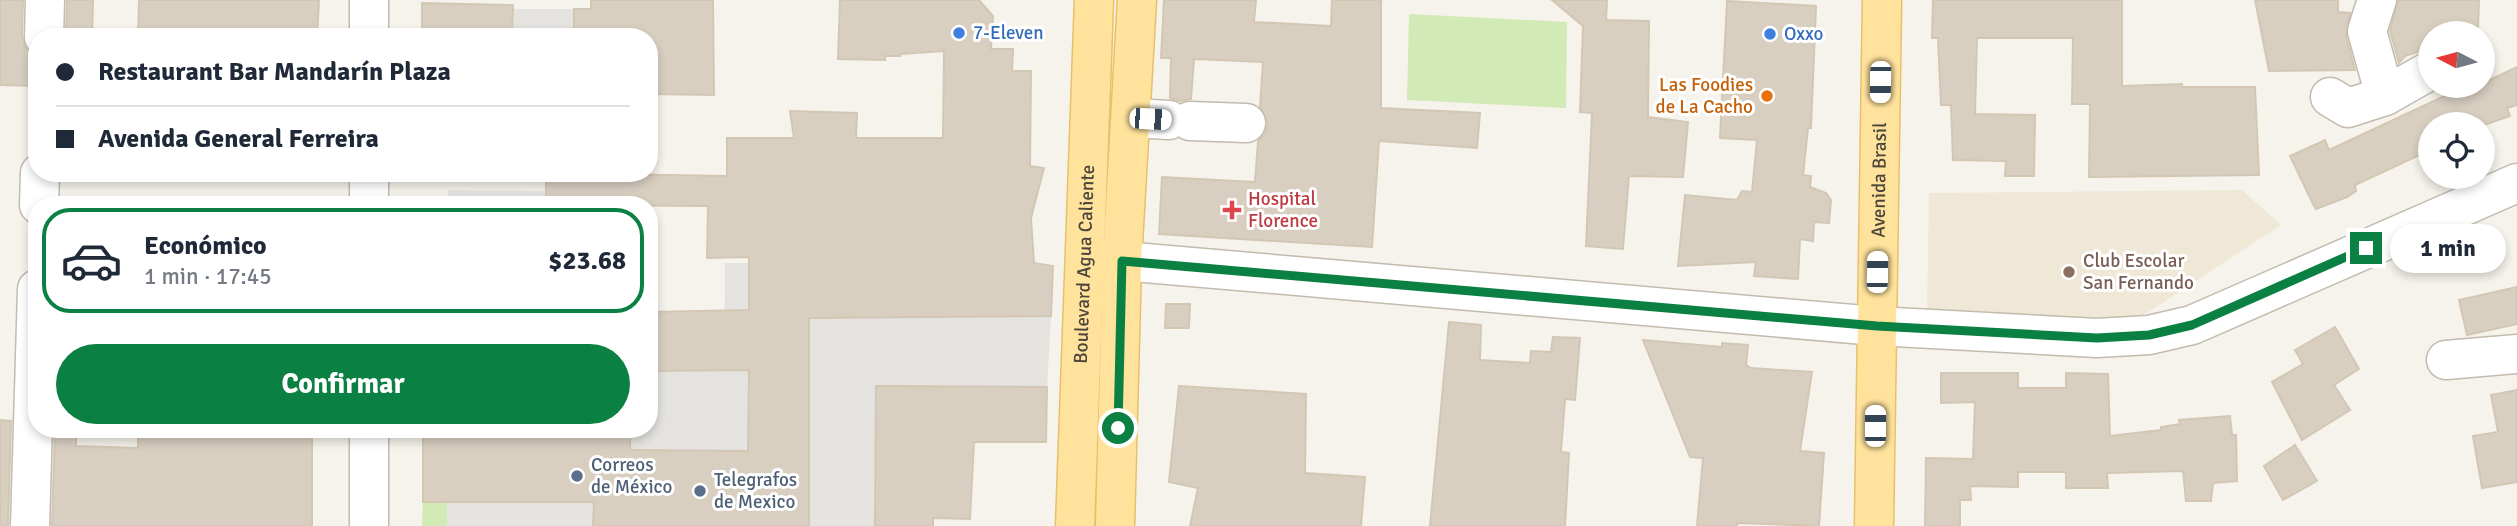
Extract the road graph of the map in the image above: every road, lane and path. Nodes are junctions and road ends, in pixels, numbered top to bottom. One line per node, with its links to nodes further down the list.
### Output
1 (45, 0): 7 (street)
2 (369, 0): 8 (street)
3 (1094, 0): 23 (main road, Boulevard Agua Caliente)
4 (1137, 0): 12 (main road, Boulevard Agua Caliente)
5 (1882, 0): 16 (main road, Avenida Brasil)
6 (2377, 0): 10 (street)
7 (44, 28)
8 (369, 28)
9 (2418, 77): 10 (street)
10 (2385, 96): 11 (street)
11 (2330, 97)
12 (1131, 118): 13 (street); 15 (main road, Boulevard Agua Caliente)
13 (1246, 123)
14 (2517, 183): 16 (street)
15 (1122, 261): 16 (street); 24 (main road, Boulevard Agua Caliente)
16 (1877, 326): 25 (main road, Avenida Brasil)
17 (2517, 354): 18 (street)
18 (2446, 360)
19 (33, 438): 21 (street)
20 (369, 438): 22 (street)
21 (30, 526)
22 (369, 526)
23 (1074, 526)
24 (1115, 526)
25 (1874, 526)

